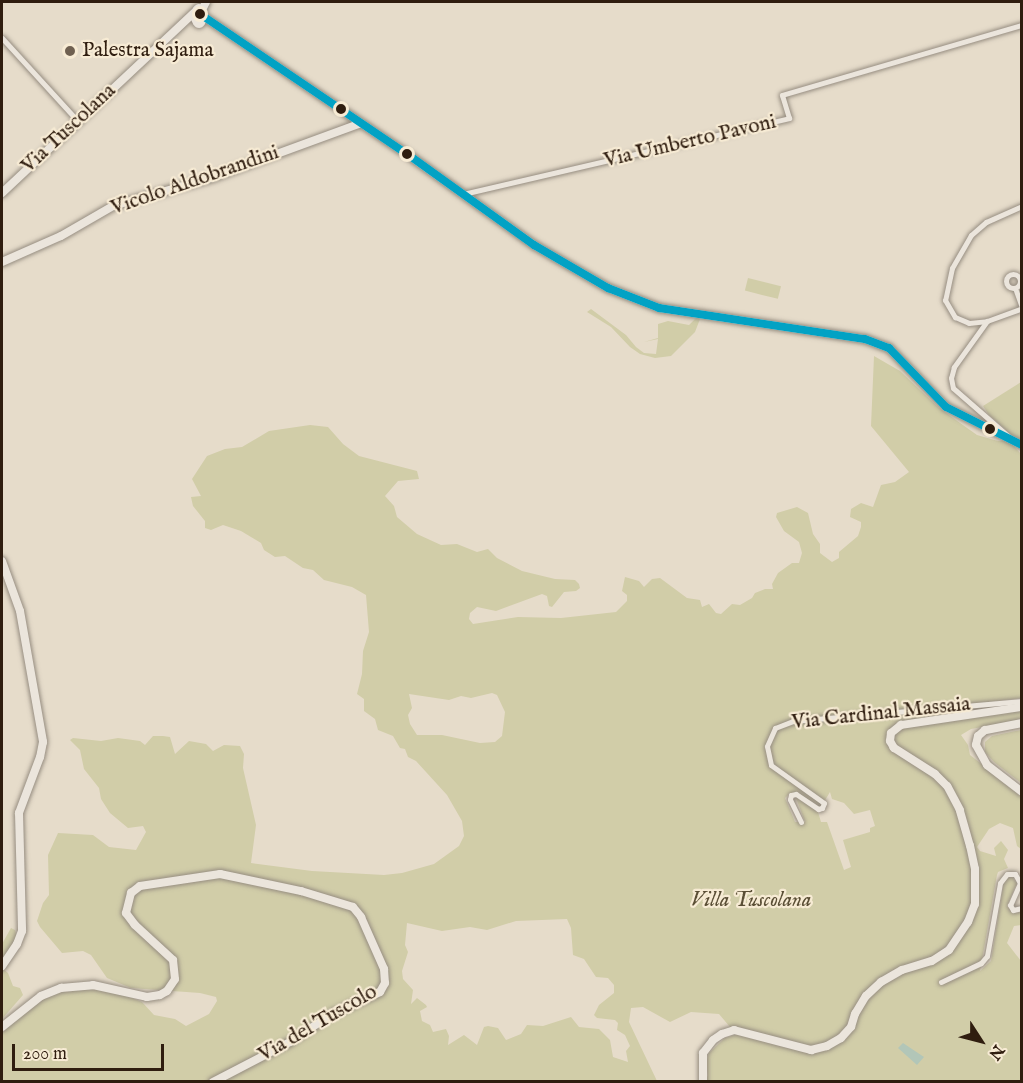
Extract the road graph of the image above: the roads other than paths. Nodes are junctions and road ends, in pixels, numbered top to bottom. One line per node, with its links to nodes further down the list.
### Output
1 (198, 10): 4 (street, Via Tuscolana); 5 (street)
2 (1022, 25): 7 (street, Via Umberto Pavoni)
3 (2, 38): 4 (street)
4 (77, 120): 6 (street, Via Tuscolana)
5 (360, 124): 7 (street); 9 (street, Vicolo Aldobrandini)
6 (2, 193)
7 (463, 195): 14 (street)
8 (1022, 206): 12 (street)
9 (2, 262)
10 (1015, 288): 11 (street)
11 (1022, 308): 12 (street)
12 (987, 321): 13 (street)
13 (977, 408): 14 (street); 15 (street)
14 (968, 419): 15 (street)
15 (1018, 443)
16 (2, 561): 23 (street)
17 (1022, 701): 21 (street, Via Cardinal Massaia)
18 (1022, 707): 27 (street)
19 (1022, 723): 20 (street)
20 (1022, 792)
21 (801, 822)
22 (1022, 908): 24 (street)
23 (2, 966)
24 (941, 982)
25 (2, 1027): 26 (street, Via del Tuscolo)
26 (213, 1082)
27 (703, 1082)

